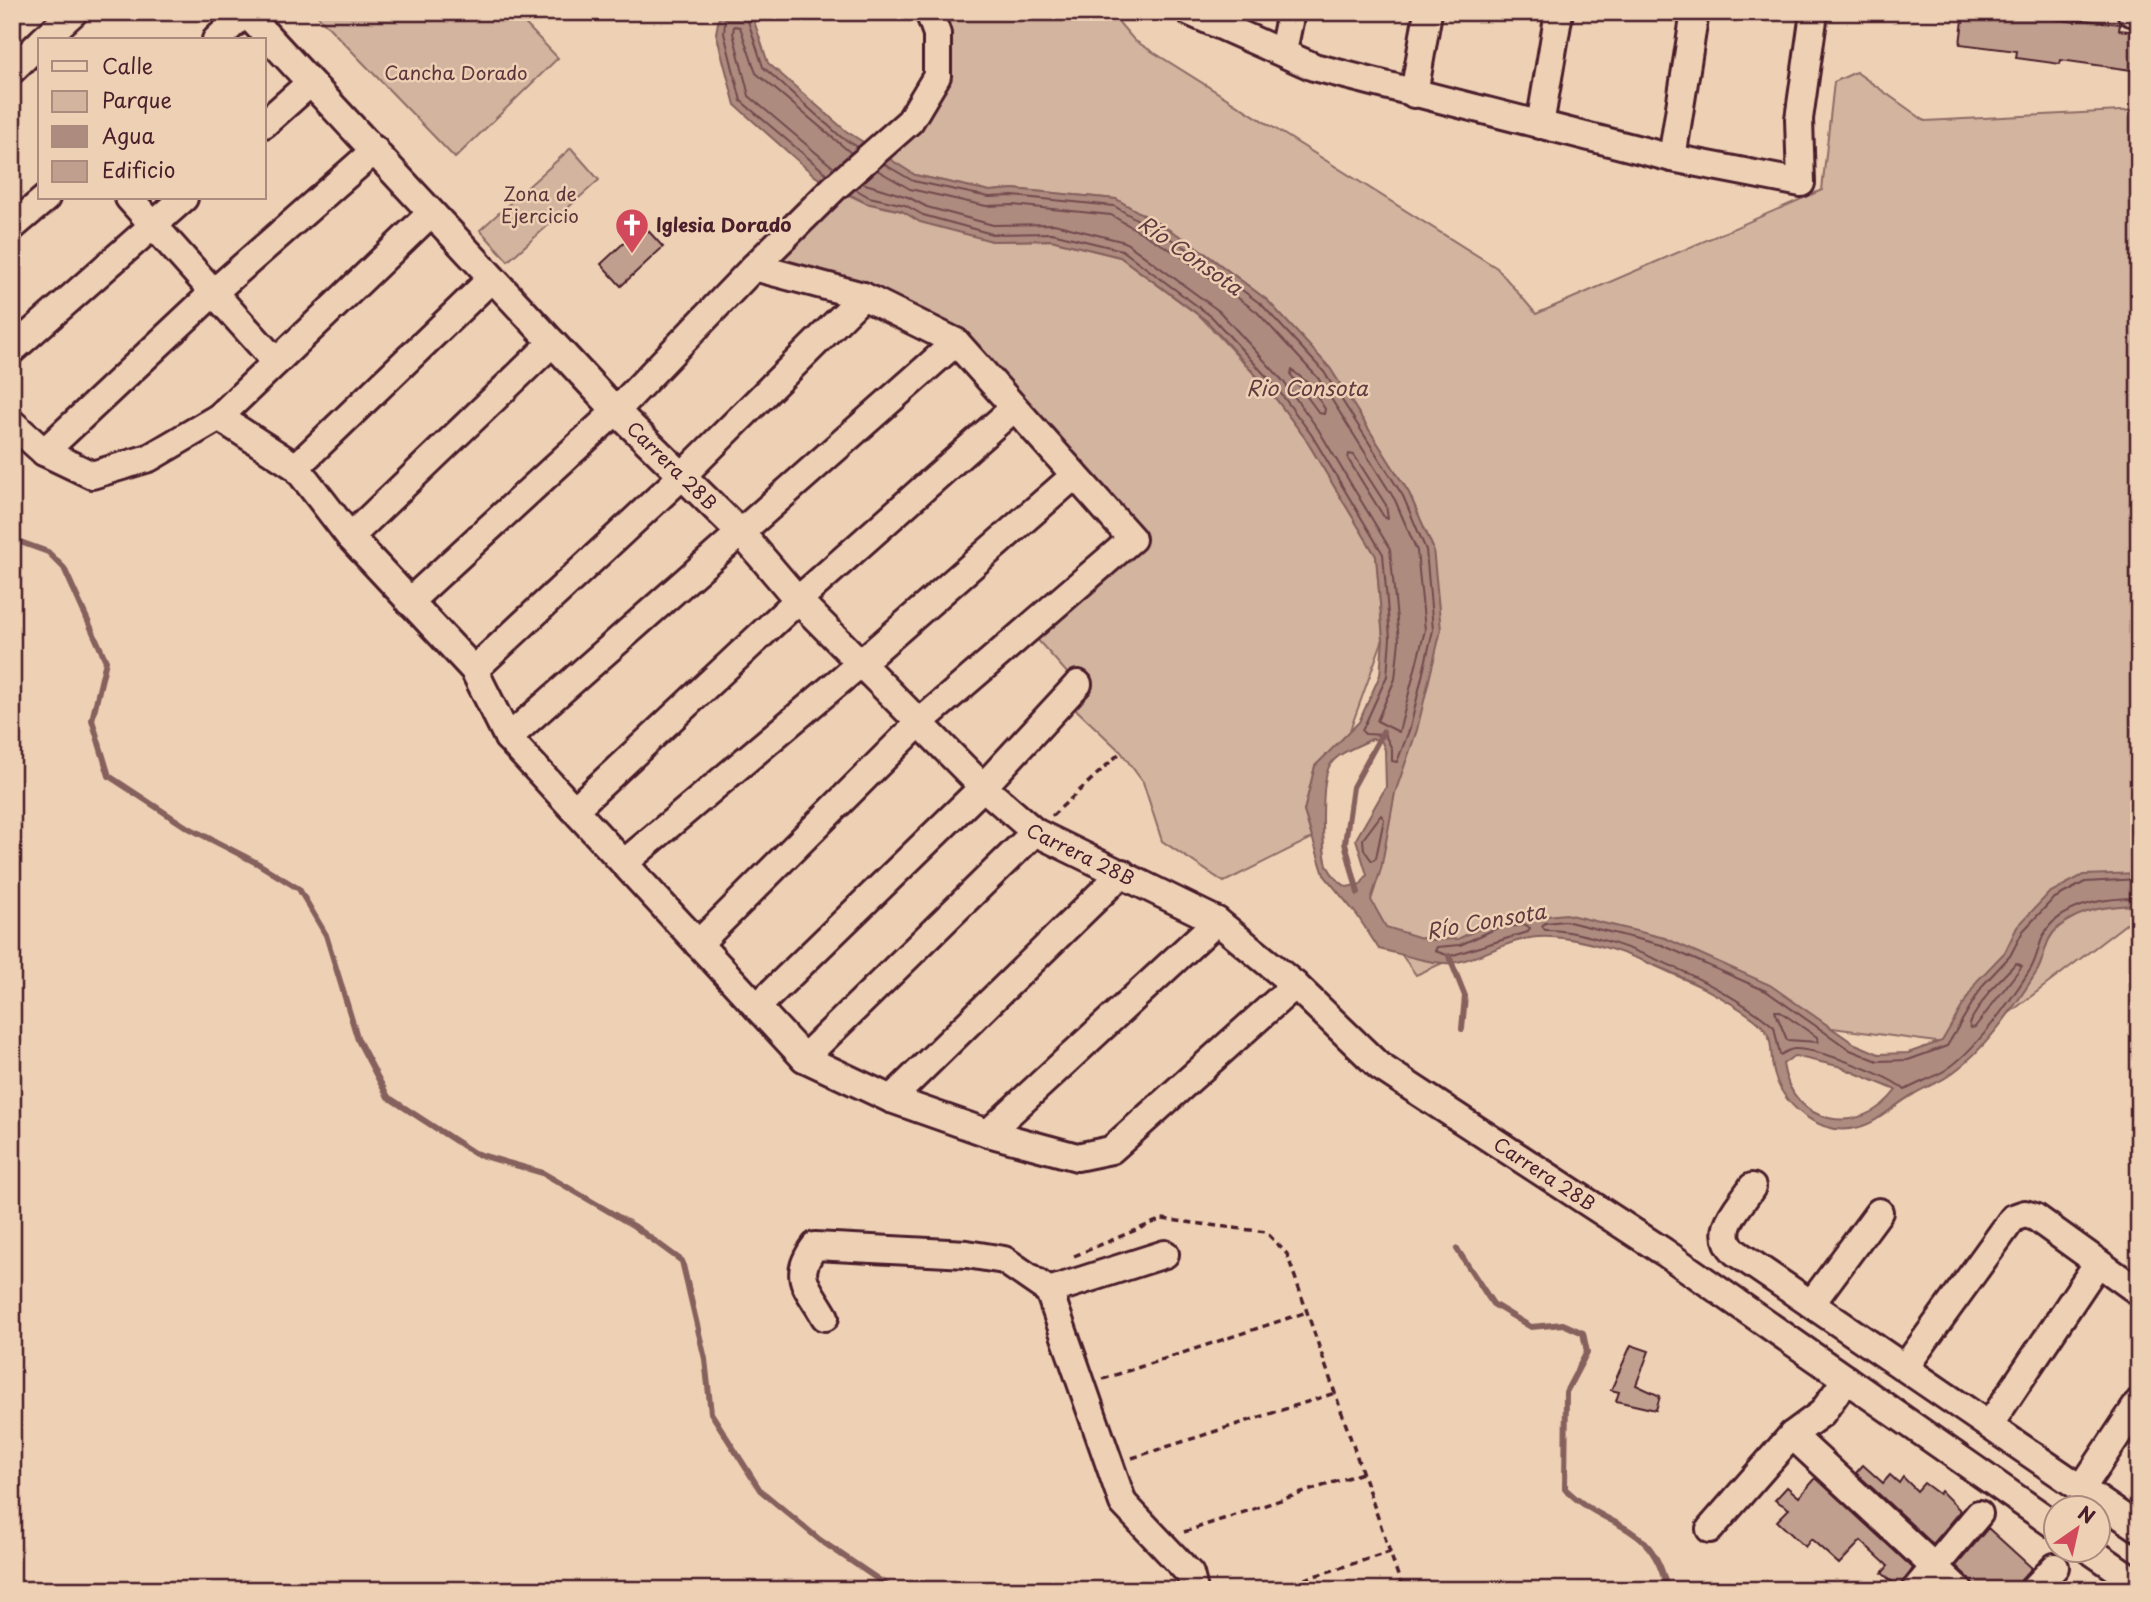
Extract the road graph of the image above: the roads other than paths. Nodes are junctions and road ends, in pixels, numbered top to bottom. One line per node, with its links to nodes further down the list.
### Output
1 (74, 12): 12 (street)
2 (245, 12): 13 (street); 17 (street, Carrera 28B)
3 (929, 12): 29 (street)
4 (1190, 12): 15 (street)
5 (1292, 12): 15 (street)
6 (1428, 12): 18 (street)
7 (1559, 12): 20 (street)
8 (1695, 12): 22 (street)
9 (1811, 12): 22 (street)
10 (2131, 12): 11 (street)
11 (2139, 13)
12 (46, 38)
13 (218, 38)
14 (38, 46): 16 (street)
15 (1283, 51): 18 (street)
16 (12, 70)
17 (310, 83): 19 (street); 21 (street, Carrera 28B)
18 (1414, 94): 20 (street)
19 (266, 122)
20 (1540, 125): 22 (street)
21 (374, 150): 26 (street, Carrera 28B); 31 (street)
22 (1672, 158)
23 (44, 200): 28 (street)
24 (131, 200): 27 (street)
25 (182, 200): 27 (street)
26 (431, 213): 30 (street, Carrera 28B); 36 (street)
27 (154, 225): 31 (street); 35 (street)
28 (12, 228)
29 (754, 267): 32 (street); 38 (street)
30 (491, 279): 34 (street, Carrera 28B); 42 (street)
31 (214, 292): 36 (street); 41 (street)
32 (863, 296): 33 (street); 43 (street)
33 (956, 342): 37 (street); 45 (street)
34 (552, 343): 38 (street, Carrera 28B); 46 (street)
35 (12, 350)
36 (276, 362): 39 (street)
37 (1014, 408): 44 (street); 47 (street)
38 (616, 411): 43 (street, Carrera 28B); 48 (street)
39 (219, 417): 41 (street); 42 (street)
40 (12, 424): 41 (street)
41 (44, 453)
42 (296, 467): 46 (street)
43 (683, 475): 45 (street, Carrera 28B); 50 (street)
44 (1074, 476): 49 (street); 52 (street)
45 (742, 534): 47 (street, Carrera 28B); 53 (street)
46 (350, 537): 48 (street)
47 (798, 600): 49 (street, Carrera 28B); 55 (street)
48 (410, 602): 50 (street)
49 (862, 662): 52 (street, Carrera 28B); 57 (street)
50 (474, 670): 53 (street)
51 (1077, 684): 54 (street)
52 (920, 722): 54 (street, Carrera 28B); 60 (street)
53 (508, 738): 55 (street)
54 (983, 786): 56 (street, Carrera 28B); 62 (street)
55 (575, 810): 57 (street)
56 (1035, 832): 58 (street, Carrera 28B); 63 (street)
57 (624, 863): 60 (street)
58 (1122, 873): 59 (street, Carrera 28B); 64 (street)
59 (1217, 921): 61 (street, Carrera 28B); 65 (street)
60 (698, 944): 62 (street)
61 (1295, 985): 65 (street); 75 (street, Carrera 28B)
62 (757, 1007): 63 (street)
63 (804, 1058): 64 (street)
64 (891, 1099): 65 (street)
65 (988, 1133)
66 (1752, 1187): 72 (street)
67 (1879, 1212): 72 (street)
68 (1165, 1254): 70 (street)
69 (2097, 1264): 71 (street); 74 (street); 77 (street)
70 (1049, 1291): 73 (street); 88 (street)
71 (2139, 1292)
72 (1811, 1304): 74 (street)
73 (825, 1317)
74 (1906, 1366): 77 (street)
75 (1846, 1379): 78 (street); 81 (street, Carrera 28B)
76 (2139, 1402): 79 (street)
77 (1990, 1424): 79 (street)
78 (1792, 1435): 83 (street); 85 (street)
79 (2082, 1488): 82 (street)
80 (1979, 1514): 85 (street)
81 (2042, 1516)
82 (2139, 1528)
83 (1710, 1529)
84 (2111, 1564): 87 (street)
85 (1934, 1566): 89 (street); 90 (street)
86 (2055, 1567): 91 (street)
87 (2139, 1584)
88 (1194, 1590)
89 (1915, 1590)
90 (1959, 1590)
91 (2033, 1590)

